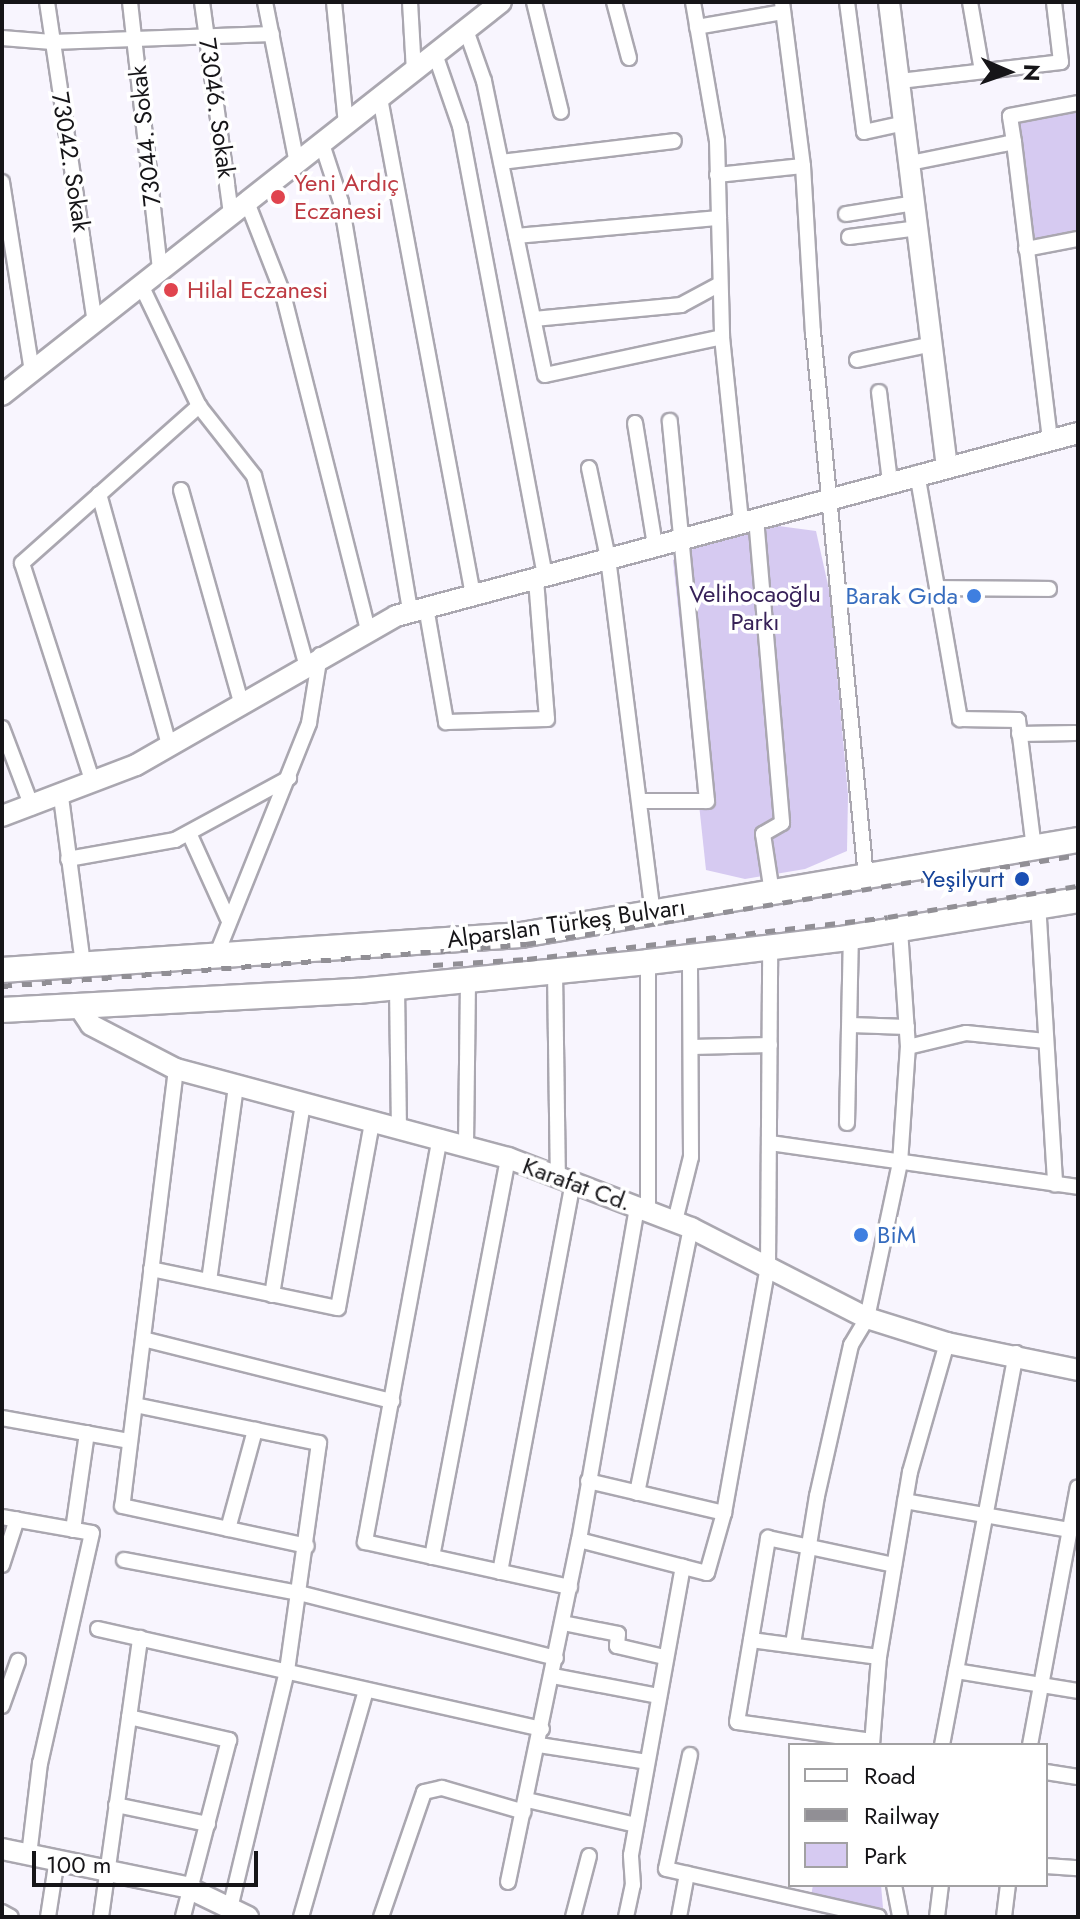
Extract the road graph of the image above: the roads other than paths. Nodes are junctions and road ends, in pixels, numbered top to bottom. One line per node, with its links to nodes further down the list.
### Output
1 (47, 2): 22 (street, 73042. Sokak)
2 (130, 2): 21 (street, 73044. Sokak)
3 (202, 2): 19 (street, 73046. Sokak)
4 (265, 2): 18 (street)
5 (334, 2): 32 (street)
6 (410, 2): 25 (street)
7 (501, 2): 17 (main road)
8 (534, 2): 30 (street)
9 (614, 2): 24 (street)
10 (693, 2): 16 (street)
11 (847, 2): 31 (street)
12 (889, 2): 27 (main road)
13 (970, 2): 26 (street)
14 (1054, 2): 26 (street)
15 (782, 7): 16 (street); 39 (street)
16 (697, 27): 40 (street)
17 (466, 30): 23 (main road); 36 (street)
18 (272, 34): 19 (street); 37 (street)
19 (207, 37): 21 (street); 43 (street, 73046. Sokak)
20 (2, 38): 22 (street)
21 (134, 40): 22 (street); 51 (street, 73044. Sokak)
22 (52, 42): 57 (street, 73042. Sokak)
23 (435, 54): 25 (main road); 80 (street)
24 (629, 58)
25 (414, 71): 28 (main road)
26 (982, 71): 27 (street)
27 (900, 81): 31 (main road)
28 (380, 98): 32 (main road); 83 (street)
29 (1078, 103): 34 (street)
30 (561, 112)
31 (905, 123): 38 (main road)
32 (346, 124): 35 (main road)
33 (674, 141): 36 (street)
34 (1014, 142): 38 (street); 50 (street)
35 (322, 144): 37 (main road); 84 (street)
36 (501, 162): 47 (street)
37 (297, 163): 43 (main road)
38 (910, 163): 42 (main road)
39 (803, 166): 40 (street); 75 (street)
40 (717, 175): 45 (street)
41 (2, 182): 54 (street)
42 (915, 203): 44 (street); 46 (main road)
43 (239, 208): 51 (main road); 85 (street, 73046. Sokak)
44 (846, 214)
45 (719, 218): 47 (street); 52 (street)
46 (918, 228): 48 (street); 59 (main road)
47 (516, 236): 56 (street)
48 (849, 237)
49 (1078, 239): 50 (street)
50 (1026, 249): 68 (street)
51 (160, 271): 53 (main road)
52 (720, 284): 56 (street); 58 (street)
53 (141, 285): 57 (main road); 64 (street)
54 (19, 289): 55 (street); 61 (street)
55 (2, 293)
56 (534, 319): 58 (street)
57 (95, 322): 61 (main road)
58 (722, 337): 76 (street)
59 (933, 344): 60 (street); 69 (main road)
60 (857, 360)
61 (32, 371): 63 (main road)
62 (879, 392): 72 (street)
63 (2, 395)
64 (199, 406): 74 (street); 86 (street)
65 (670, 421): 77 (street)
66 (635, 423): 78 (street)
67 (1078, 433): 68 (main road)
68 (1050, 438): 69 (main road)
69 (947, 465): 71 (main road)
70 (589, 468): 79 (street)
71 (917, 473): 72 (main road); 81 (street)
72 (890, 481): 75 (main road)
73 (181, 490): 87 (street)
74 (99, 494): 91 (street); 93 (street)
75 (828, 498): 76 (main road); 102 (street)
76 (748, 520): 77 (main road); 103 (street)
77 (685, 537): 78 (main road); 95 (street)
78 (655, 545): 79 (main road)
79 (608, 558): 80 (main road); 95 (street)
80 (540, 576): 83 (main road); 84 (street)
81 (937, 588): 82 (street); 90 (street)
82 (1049, 589)
83 (473, 595): 84 (main road)
84 (418, 610): 85 (main road)
85 (368, 630): 86 (main road)
86 (313, 659): 87 (main road); 92 (street)
87 (241, 702): 91 (main road)
88 (2, 728): 96 (street)
89 (1075, 733): 90 (street)
90 (1019, 734): 100 (street)
91 (169, 745): 93 (main road)
92 (289, 778): 98 (street); 107 (street)
93 (93, 783): 94 (main road)
94 (61, 797): 96 (main road); 101 (street)
95 (639, 801): 106 (street)
96 (32, 807): 97 (main road)
97 (2, 816)
98 (189, 833): 101 (street); 107 (street)
99 (1078, 840): 100 (main road, Alparslan Türkeş Bulvarı)
100 (1034, 848): 102 (main road, Alparslan Türkeş Bulvarı)
101 (68, 859): 114 (street)
102 (866, 877): 103 (main road, Alparslan Türkeş Bulvarı)
103 (772, 893): 106 (main road, Alparslan Türkeş Bulvarı)
104 (1078, 900): 105 (main road, Alparslan Türkeş Bulvarı)
105 (1038, 903): 108 (main road, Alparslan Türkeş Bulvarı); 123 (street)
106 (653, 913): 111 (main road, Alparslan Türkeş Bulvarı)
107 (228, 919): 111 (street)
108 (900, 930): 109 (main road, Alparslan Türkeş Bulvarı); 122 (street)
109 (851, 937): 110 (main road, Alparslan Türkeş Bulvarı); 121 (street)
110 (770, 949): 112 (main road, Alparslan Türkeş Bulvarı); 124 (street)
111 (216, 956): 114 (main road, Alparslan Türkeş Bulvarı)
112 (690, 957): 113 (main road, Alparslan Türkeş Bulvarı); 125 (street)
113 (648, 962): 116 (main road, Alparslan Türkeş Bulvarı); 141 (street)
114 (83, 965): 115 (main road, Alparslan Türkeş Bulvarı)
115 (2, 970)
116 (555, 971): 117 (main road, Alparslan Türkeş Bulvarı); 138 (street)
117 (468, 977): 118 (main road, Alparslan Türkeş Bulvarı); 135 (street)
118 (397, 987): 119 (main road, Alparslan Türkeş Bulvarı); 132 (street)
119 (77, 1004): 120 (main road, Alparslan Türkeş Bulvarı); 127 (main road, Karafat Cd.)
120 (2, 1010)
121 (851, 1025): 122 (street); 131 (street)
122 (907, 1027): 126 (street)
123 (1046, 1041): 126 (street); 139 (street)
124 (770, 1045): 125 (street); 134 (street)
125 (692, 1047): 142 (street)
126 (908, 1047): 137 (street)
127 (176, 1069): 128 (main road, Karafat Cd.); 144 (street)
128 (236, 1086): 129 (main road, Karafat Cd.); 145 (street)
129 (303, 1103): 130 (main road, Karafat Cd.); 146 (street)
130 (372, 1122): 132 (main road, Karafat Cd.); 146 (street)
131 (847, 1123)
132 (399, 1128): 133 (main road, Karafat Cd.)
133 (440, 1137): 135 (main road, Karafat Cd.); 152 (street)
134 (770, 1143): 137 (street); 143 (street)
135 (466, 1145): 136 (main road, Karafat Cd.)
136 (508, 1158): 138 (main road, Karafat Cd.); 171 (street)
137 (900, 1163): 139 (street); 147 (street)
138 (565, 1180): 141 (main road, Karafat Cd.); 176 (street)
139 (1055, 1184): 140 (street)
140 (1078, 1187)
141 (642, 1208): 142 (main road, Karafat Cd.); 158 (street)
142 (683, 1224): 143 (main road, Karafat Cd.); 160 (street)
143 (768, 1267): 147 (main road, Karafat Cd.); 162 (street)
144 (151, 1269): 145 (street); 148 (street)
145 (209, 1281): 146 (street)
146 (272, 1295)
147 (867, 1318): 149 (main road, Karafat Cd.); 170 (street)
148 (143, 1339): 152 (street); 153 (street)
149 (947, 1343): 150 (main road, Karafat Cd.); 161 (street)
150 (1016, 1353): 151 (main road, Karafat Cd.); 163 (street)
151 (1078, 1370)
152 (392, 1401): 171 (street)
153 (135, 1405): 155 (street); 157 (street)
154 (2, 1418): 156 (street)
155 (255, 1430): 165 (street); 169 (street)
156 (87, 1433): 157 (street); 166 (street)
157 (130, 1441): 165 (street)
158 (588, 1481): 160 (street); 168 (street)
159 (1078, 1487): 167 (street)
160 (637, 1493): 162 (street)
161 (905, 1501): 163 (street); 174 (street)
162 (724, 1513): 175 (street)
163 (984, 1513): 167 (street); 189 (street)
164 (10, 1518): 166 (street); 173 (street)
165 (228, 1529): 169 (street)
166 (73, 1530): 211 (street)
167 (1070, 1530): 191 (street)
168 (579, 1540): 175 (street); 177 (street)
169 (307, 1546): 178 (street)
170 (809, 1546): 174 (street); 182 (street); 183 (street)
171 (432, 1557): 176 (street)
172 (124, 1560): 178 (street)
173 (2, 1565)
174 (894, 1565): 185 (street)
175 (683, 1567): 194 (street)
176 (500, 1572): 177 (street)
177 (570, 1587): 179 (street)
178 (299, 1593): 186 (street); 188 (street)
179 (563, 1623): 184 (street); 186 (street)
180 (98, 1629): 181 (street)
181 (140, 1638): 188 (street); 196 (street)
182 (751, 1640): 183 (street); 198 (street)
183 (793, 1644): 185 (street)
184 (660, 1656)
185 (879, 1657): 198 (street)
186 (556, 1658): 190 (street)
187 (18, 1661): 195 (street)
188 (287, 1671): 192 (street); 224 (street)
189 (956, 1671): 191 (street); 199 (street)
190 (553, 1676): 194 (street); 197 (street)
191 (1040, 1686): 193 (street); 200 (street)
192 (366, 1690): 197 (street); 229 (street)
193 (1078, 1691)
194 (659, 1696): 203 (street)
195 (2, 1706)
196 (129, 1717): 206 (street); 208 (street)
197 (542, 1729): 201 (street)
198 (872, 1743)
199 (942, 1743)
200 (1030, 1743)
201 (539, 1745): 203 (street); 207 (street)
202 (690, 1755): 217 (street)
203 (647, 1762): 209 (street)
204 (1048, 1772): 205 (street)
205 (1078, 1777)
206 (116, 1805): 208 (street); 215 (street)
207 (526, 1806): 209 (street); 218 (street); 230 (street)
208 (208, 1824): 222 (street)
209 (636, 1825): 232 (street)
210 (2, 1849): 211 (main road)
211 (29, 1855): 213 (main road)
212 (589, 1856): 231 (street)
213 (57, 1859): 215 (main road); 226 (street)
214 (1048, 1866): 216 (street)
215 (107, 1867): 222 (main road); 227 (street)
216 (1078, 1868)
217 (687, 1874): 233 (street); 234 (street)
218 (508, 1882)
219 (894, 1887): 235 (street)
220 (941, 1887): 236 (street)
221 (1008, 1887): 237 (street)
222 (190, 1889): 224 (main road); 228 (street)
223 (2, 1912): 225 (street)
224 (239, 1913)
225 (11, 1917)
226 (48, 1917)
227 (101, 1917)
228 (183, 1917)
229 (301, 1917)
230 (381, 1917)
231 (573, 1917)
232 (626, 1917)
233 (679, 1917)
234 (879, 1917)
235 (900, 1917)
236 (937, 1917)
237 (1004, 1917)

